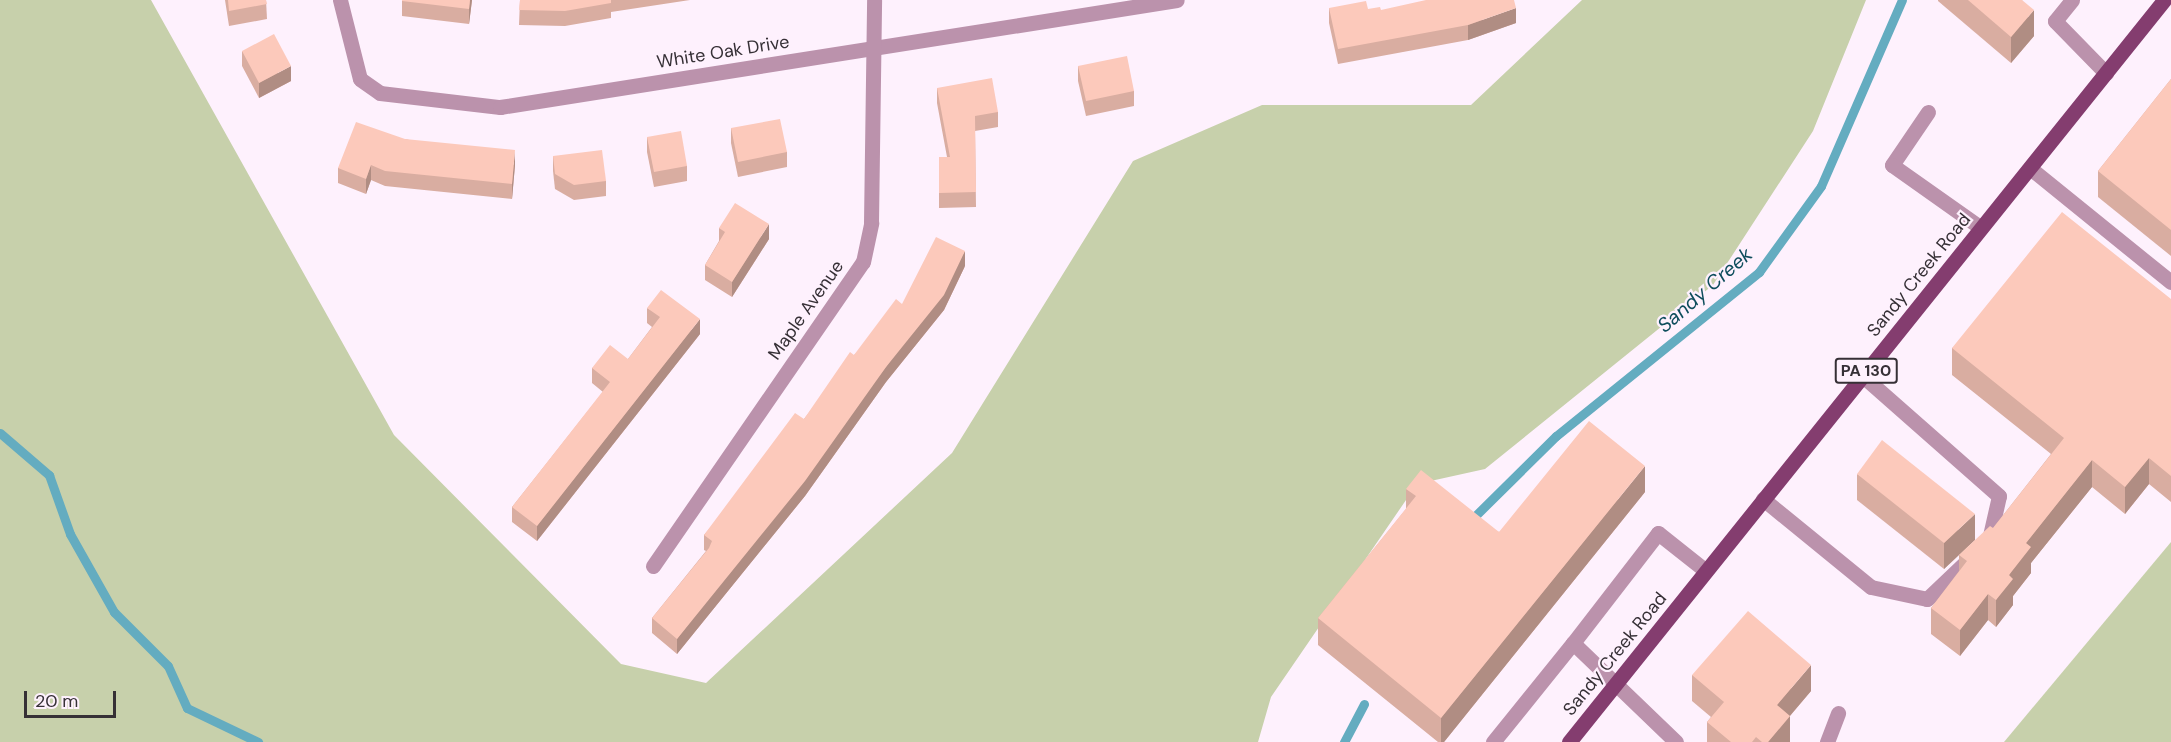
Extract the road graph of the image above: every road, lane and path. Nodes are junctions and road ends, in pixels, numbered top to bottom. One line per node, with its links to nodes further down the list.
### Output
1 (340, 0): 6 (street, White Oak Drive)
2 (874, 0): 6 (street, Maple Avenue)
3 (1177, 0): 6 (street, White Oak Drive)
4 (2072, 0): 7 (street)
5 (2166, 3): 7 (main road, Sandy Creek Road / PA 130)
6 (874, 48): 14 (street, Maple Avenue)
7 (2106, 73): 9 (main road, Sandy Creek Road / PA 130)
8 (1928, 112): 10 (street)
9 (2030, 168): 10 (main road, Sandy Creek Road / PA 130); 11 (street)
10 (1981, 228): 12 (main road, Sandy Creek Road / PA 130)
11 (2171, 282)
12 (1863, 376): 13 (main road, Sandy Creek Road / PA 130); 13 (street)
13 (1763, 499): 15 (main road, Sandy Creek Road / PA 130)
14 (653, 566)
15 (1706, 571): 16 (street); 17 (main road, Sandy Creek Road / PA 130)
16 (1573, 643): 17 (street); 19 (street)
17 (1617, 682): 20 (main road, Sandy Creek Road / PA 130); 21 (street)
18 (1838, 713): 22 (street)
19 (1493, 742)
20 (1569, 742)
21 (1676, 742)
22 (1827, 742)

